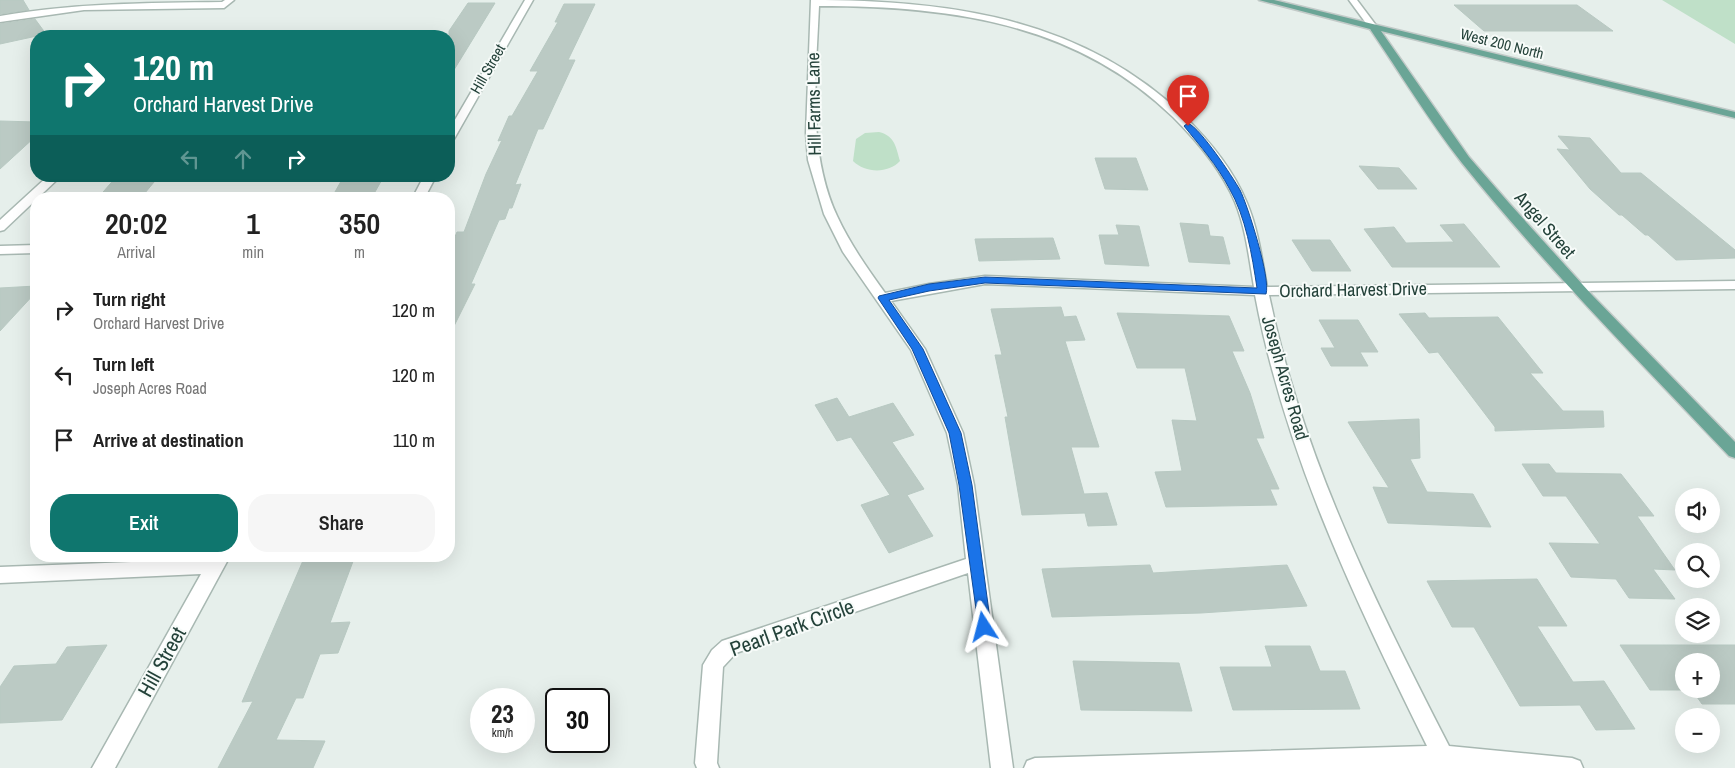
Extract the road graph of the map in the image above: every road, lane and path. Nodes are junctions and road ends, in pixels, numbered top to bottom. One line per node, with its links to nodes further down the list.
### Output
1 (230, 0): 6 (street)
2 (528, 0): 9 (street, Hill Street)
3 (1263, 0): 7 (main road, West 200 North)
4 (1353, 0): 7 (street, Angel Street)
5 (816, 2): 18 (street, Joseph Acres Road); 19 (street, Hill Farms Lane)
6 (0, 20)
7 (1374, 28): 8 (main road, West 200 North); 17 (main road, Angel Street)
8 (1735, 115)
9 (455, 128)
10 (49, 182): 11 (street)
11 (38, 192)
12 (30, 200): 13 (street)
13 (0, 227)
14 (30, 249): 15 (street)
15 (0, 250)
16 (1735, 284): 17 (street, Orchard Harvest Drive)
17 (1577, 288): 18 (street, Orchard Harvest Drive); 20 (main road, Angel Street)
18 (1262, 291): 19 (street, Orchard Harvest Drive); 25 (street, Joseph Acres Road)
19 (883, 298): 23 (street, Hill Farms Lane)
20 (1735, 452)
21 (202, 562): 24 (street)
22 (217, 562): 26 (street, Hill Street)
23 (974, 564): 27 (street, Pearl Park Circle); 28 (street, Hill Farms Lane)
24 (0, 575)
25 (1443, 756): 29 (street); 30 (street)
26 (103, 768)
27 (708, 768)
28 (1002, 768)
29 (1035, 768)
30 (1572, 768)

